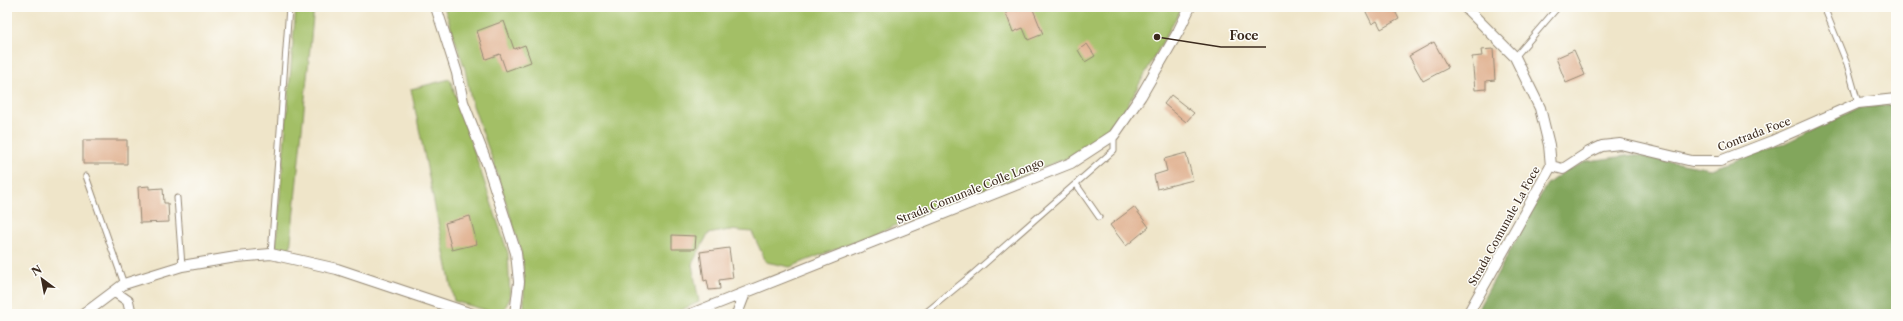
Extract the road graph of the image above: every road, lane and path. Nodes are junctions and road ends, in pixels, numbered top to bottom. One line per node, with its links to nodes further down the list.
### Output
1 (289, 7): 16 (lane)
2 (436, 7): 24 (street)
3 (1190, 7): 10 (street, Strada Comunale Colle Longo)
4 (1465, 7): 7 (street, Strada Comunale La Foce)
5 (1558, 7): 7 (lane)
6 (1824, 7): 9 (lane)
7 (1515, 57): 11 (street, Strada Comunale La Foce)
8 (1896, 99): 9 (street, Contrada Foce)
9 (1858, 103): 11 (street, Contrada Foce)
10 (1114, 135): 13 (lane); 20 (street, Strada Comunale Colle Longo)
11 (1551, 166): 28 (street, Strada Comunale La Foce)
12 (86, 176): 18 (lane)
13 (1076, 184): 15 (lane); 27 (lane)
14 (177, 198): 17 (lane)
15 (1099, 217)
16 (271, 254): 17 (street); 23 (street)
17 (182, 266): 18 (street)
18 (124, 284): 19 (street)
19 (115, 292): 21 (street); 22 (street)
20 (745, 293): 25 (street, Strada Comunale Colle Longo); 26 (street)
21 (84, 314)
22 (131, 314)
23 (472, 314)
24 (515, 314)
25 (691, 314)
26 (737, 314)
27 (924, 314)
28 (1468, 314)

